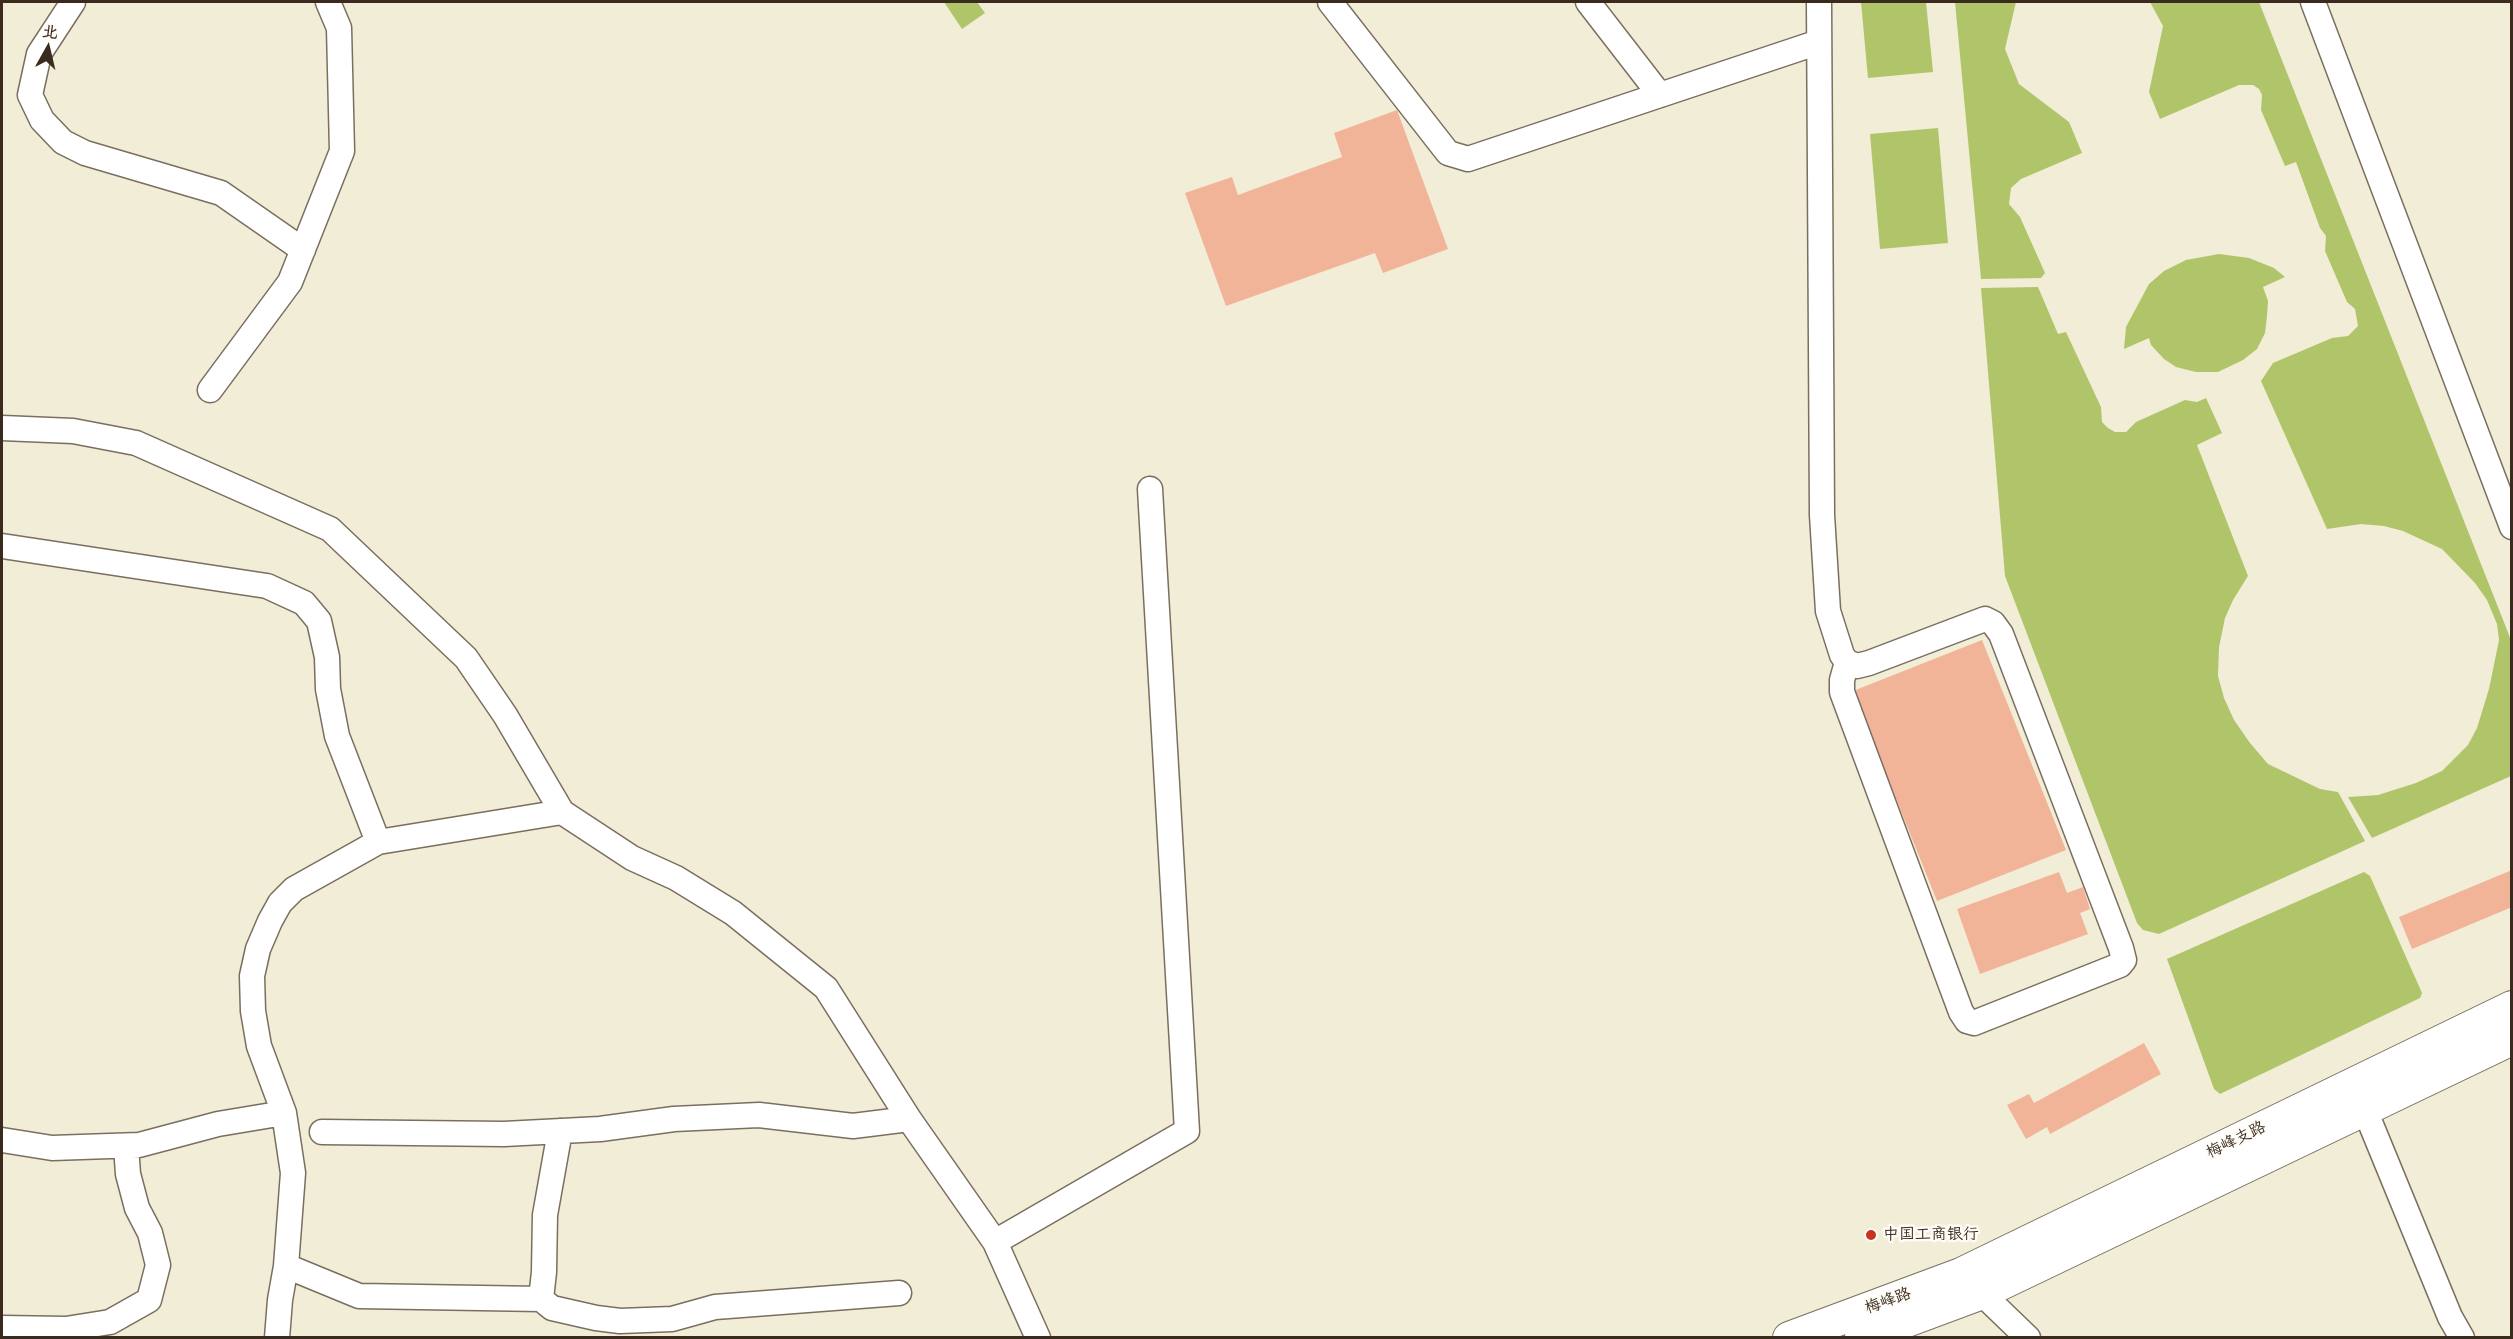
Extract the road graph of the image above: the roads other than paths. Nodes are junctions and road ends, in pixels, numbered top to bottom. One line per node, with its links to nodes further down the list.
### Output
1 (73, 2): 9 (street)
2 (328, 2): 9 (street)
3 (1330, 2): 8 (street)
4 (1588, 2): 8 (street)
5 (1819, 2): 7 (street)
6 (2313, 2): 13 (street)
7 (1819, 42): 8 (street); 15 (street)
8 (1660, 95)
9 (303, 250): 10 (street)
10 (210, 390)
11 (2, 428): 16 (street)
12 (1150, 489): 27 (street)
13 (2511, 527)
14 (2, 546): 17 (street)
15 (1847, 662): 15 (street)
16 (562, 812): 17 (street); 22 (street)
17 (378, 842): 21 (street)
18 (2511, 1007): 29 (main road, 梅峰支路)
19 (2511, 1039): 20 (main road, 梅峰支路)
20 (2365, 1110): 29 (main road, 梅峰支路); 38 (street)
21 (284, 1113): 26 (street); 28 (street)
22 (909, 1119): 23 (street); 27 (street)
23 (560, 1131): 24 (street); 31 (street)
24 (322, 1132)
25 (2, 1140): 26 (street)
26 (126, 1146): 32 (street)
27 (995, 1242): 34 (street)
28 (286, 1266): 31 (street); 33 (street)
29 (1971, 1283): 35 (main road, 梅峰路); 36 (main road, 梅峰路); 37 (street)
30 (899, 1293): 31 (street)
31 (541, 1299)
32 (2, 1328)
33 (277, 1338)
34 (1038, 1338)
35 (1789, 1338)
36 (1861, 1338)
37 (2028, 1338)
38 (2462, 1338)

